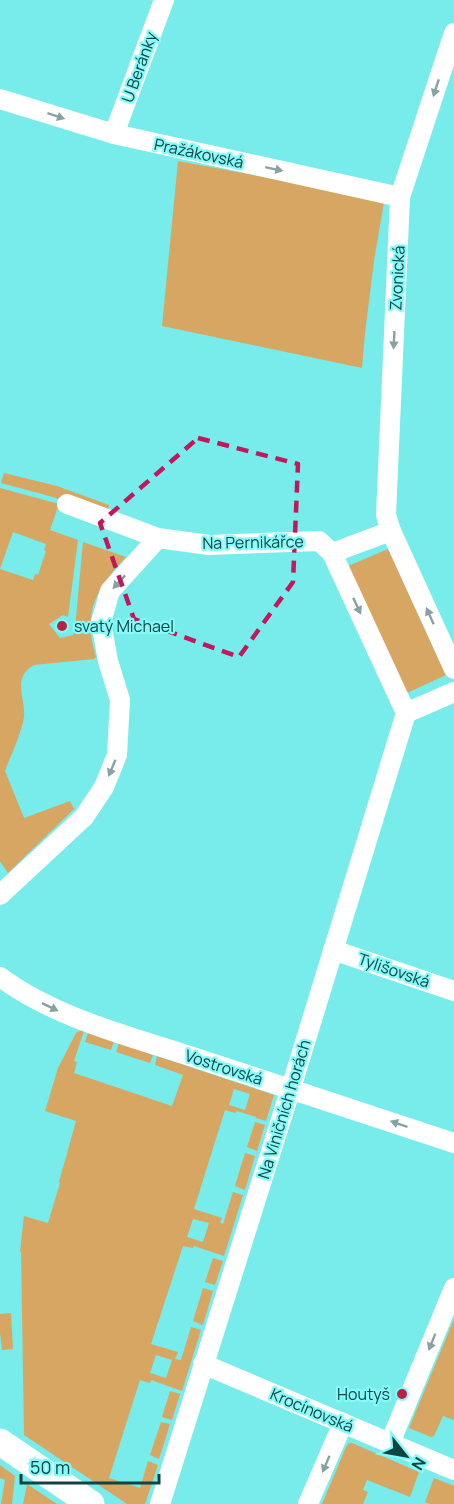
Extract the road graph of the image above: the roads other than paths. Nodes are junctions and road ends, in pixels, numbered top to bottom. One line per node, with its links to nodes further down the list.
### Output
1 (164, 0): 4 (street, U Beránky)
2 (454, 33): 5 (street, Zvonická, one-way to 5)
3 (0, 99): 4 (street, Pražákovská, one-way to 4)
4 (114, 135): 5 (street, Pražákovská, one-way to 5)
5 (400, 197): 7 (street, Zvonická, one-way to 7)
6 (67, 504): 8 (street, Na Pernikářce)
7 (391, 531): 9 (street); 10 (street, one-way to 7)
8 (158, 538): 9 (street, Na Pernikářce); 13 (street, one-way to 13)
9 (332, 553): 12 (street, one-way to 12)
10 (454, 669)
11 (454, 692): 12 (street)
12 (406, 713): 14 (street, Na Viničních horách)
13 (0, 895)
14 (333, 950): 16 (street, Tylišovská); 17 (street, Na Viničních horách)
15 (0, 977): 17 (street, Vostrovská, one-way to 17)
16 (454, 991)
17 (291, 1088): 18 (street, Vostrovská, one-way to 17); 20 (street, Na Viničních horách)
18 (454, 1143)
19 (454, 1288): 23 (street, one-way to 23)
20 (203, 1364): 21 (street, Krocínovská); 26 (street, Na Viničních horách)
21 (343, 1423): 23 (street, Krocínovská); 27 (street, one-way to 27)
22 (0, 1442): 25 (street)
23 (390, 1443): 24 (street, Krocínovská)
24 (454, 1470)
25 (91, 1504)
26 (160, 1504)
27 (308, 1504)

